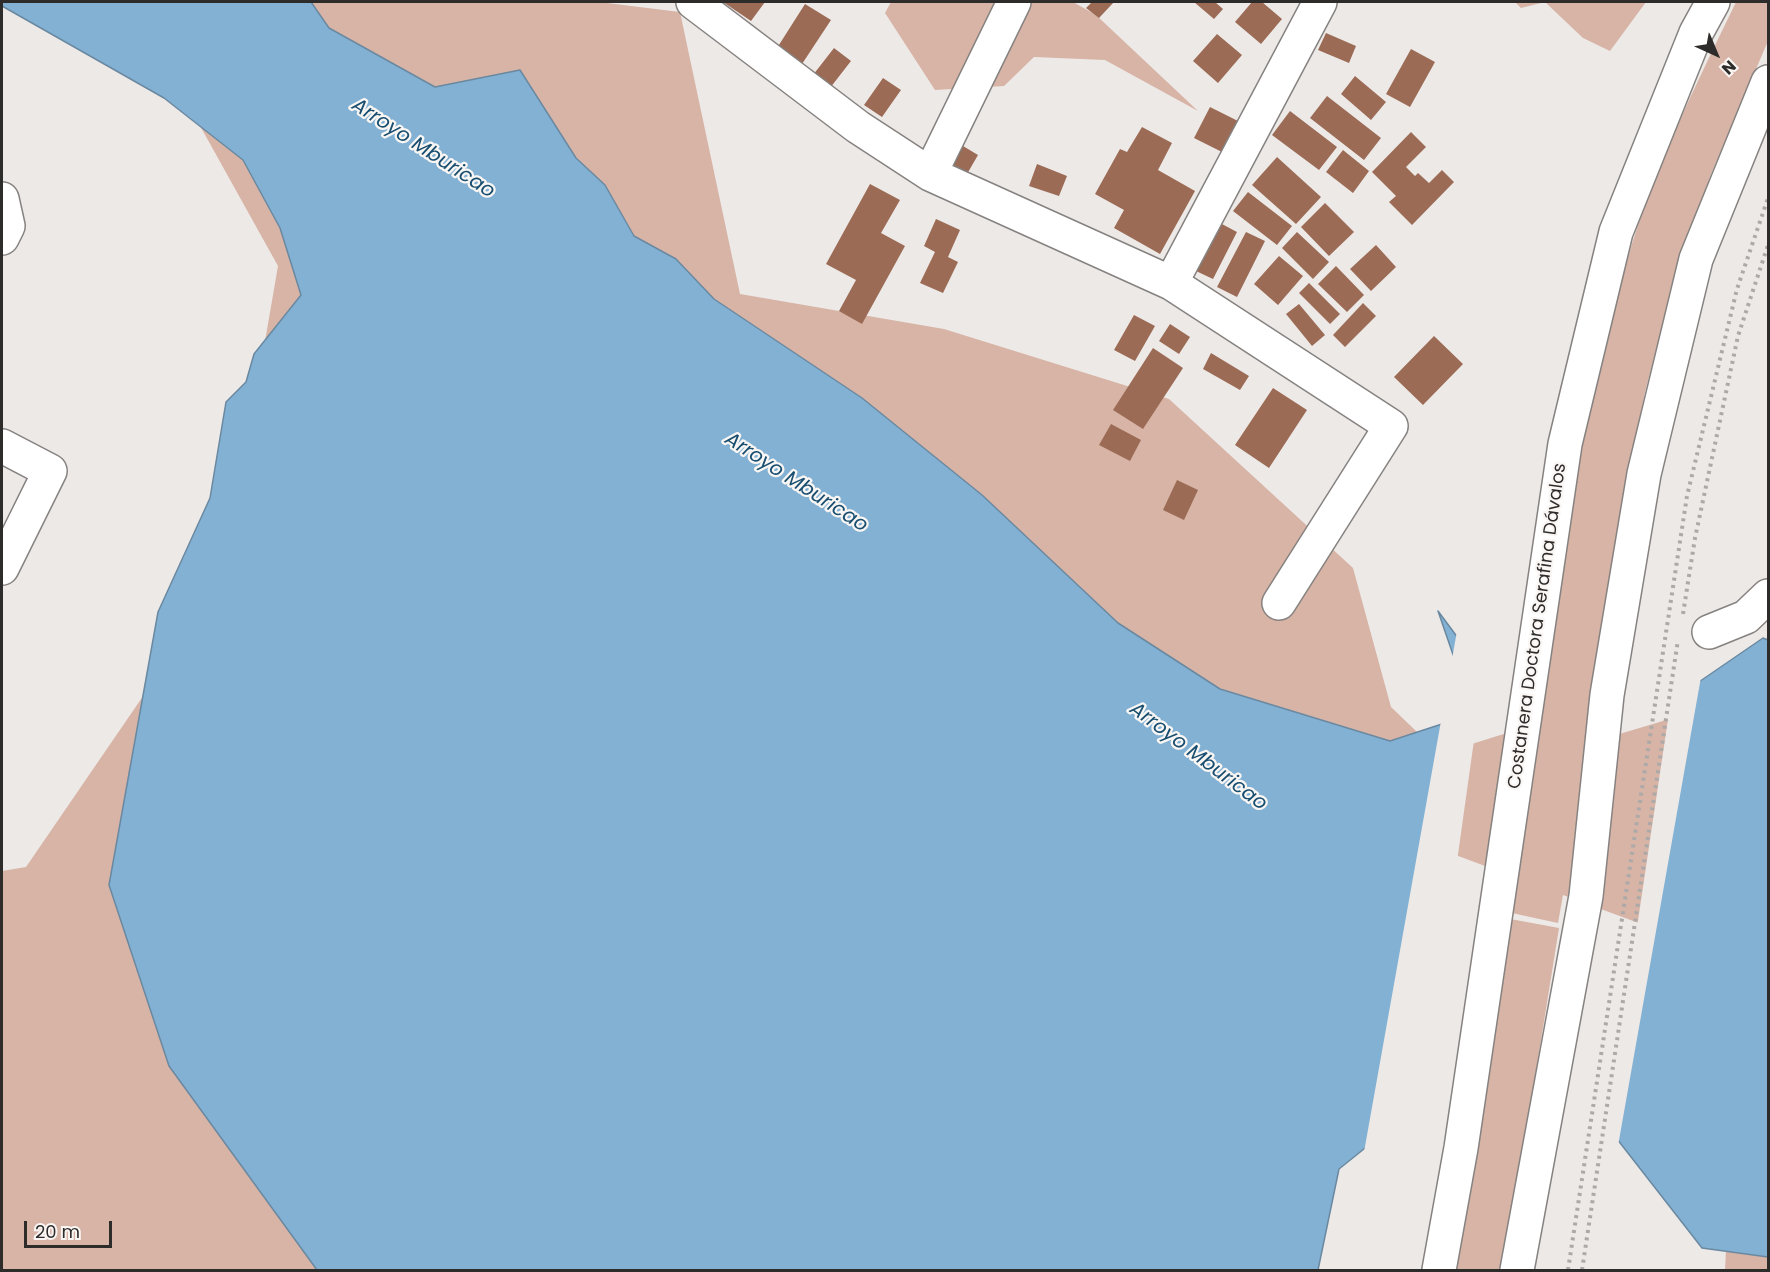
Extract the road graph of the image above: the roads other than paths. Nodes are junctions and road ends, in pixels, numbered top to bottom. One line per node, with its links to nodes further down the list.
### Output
1 (693, 2): 6 (main road)
2 (1014, 2): 6 (main road)
3 (1320, 2): 9 (main road)
4 (1713, 2): 15 (main road, Costanera Doctora Serafina Dávalos)
5 (1768, 82): 16 (main road)
6 (930, 174): 9 (main road)
7 (2, 199): 8 (main road)
8 (2, 238)
9 (1171, 284): 13 (main road)
10 (2, 446): 11 (main road)
11 (2, 568)
12 (1768, 597): 14 (main road)
13 (1279, 603)
14 (1690, 629)
15 (1438, 1270)
16 (1517, 1270)

